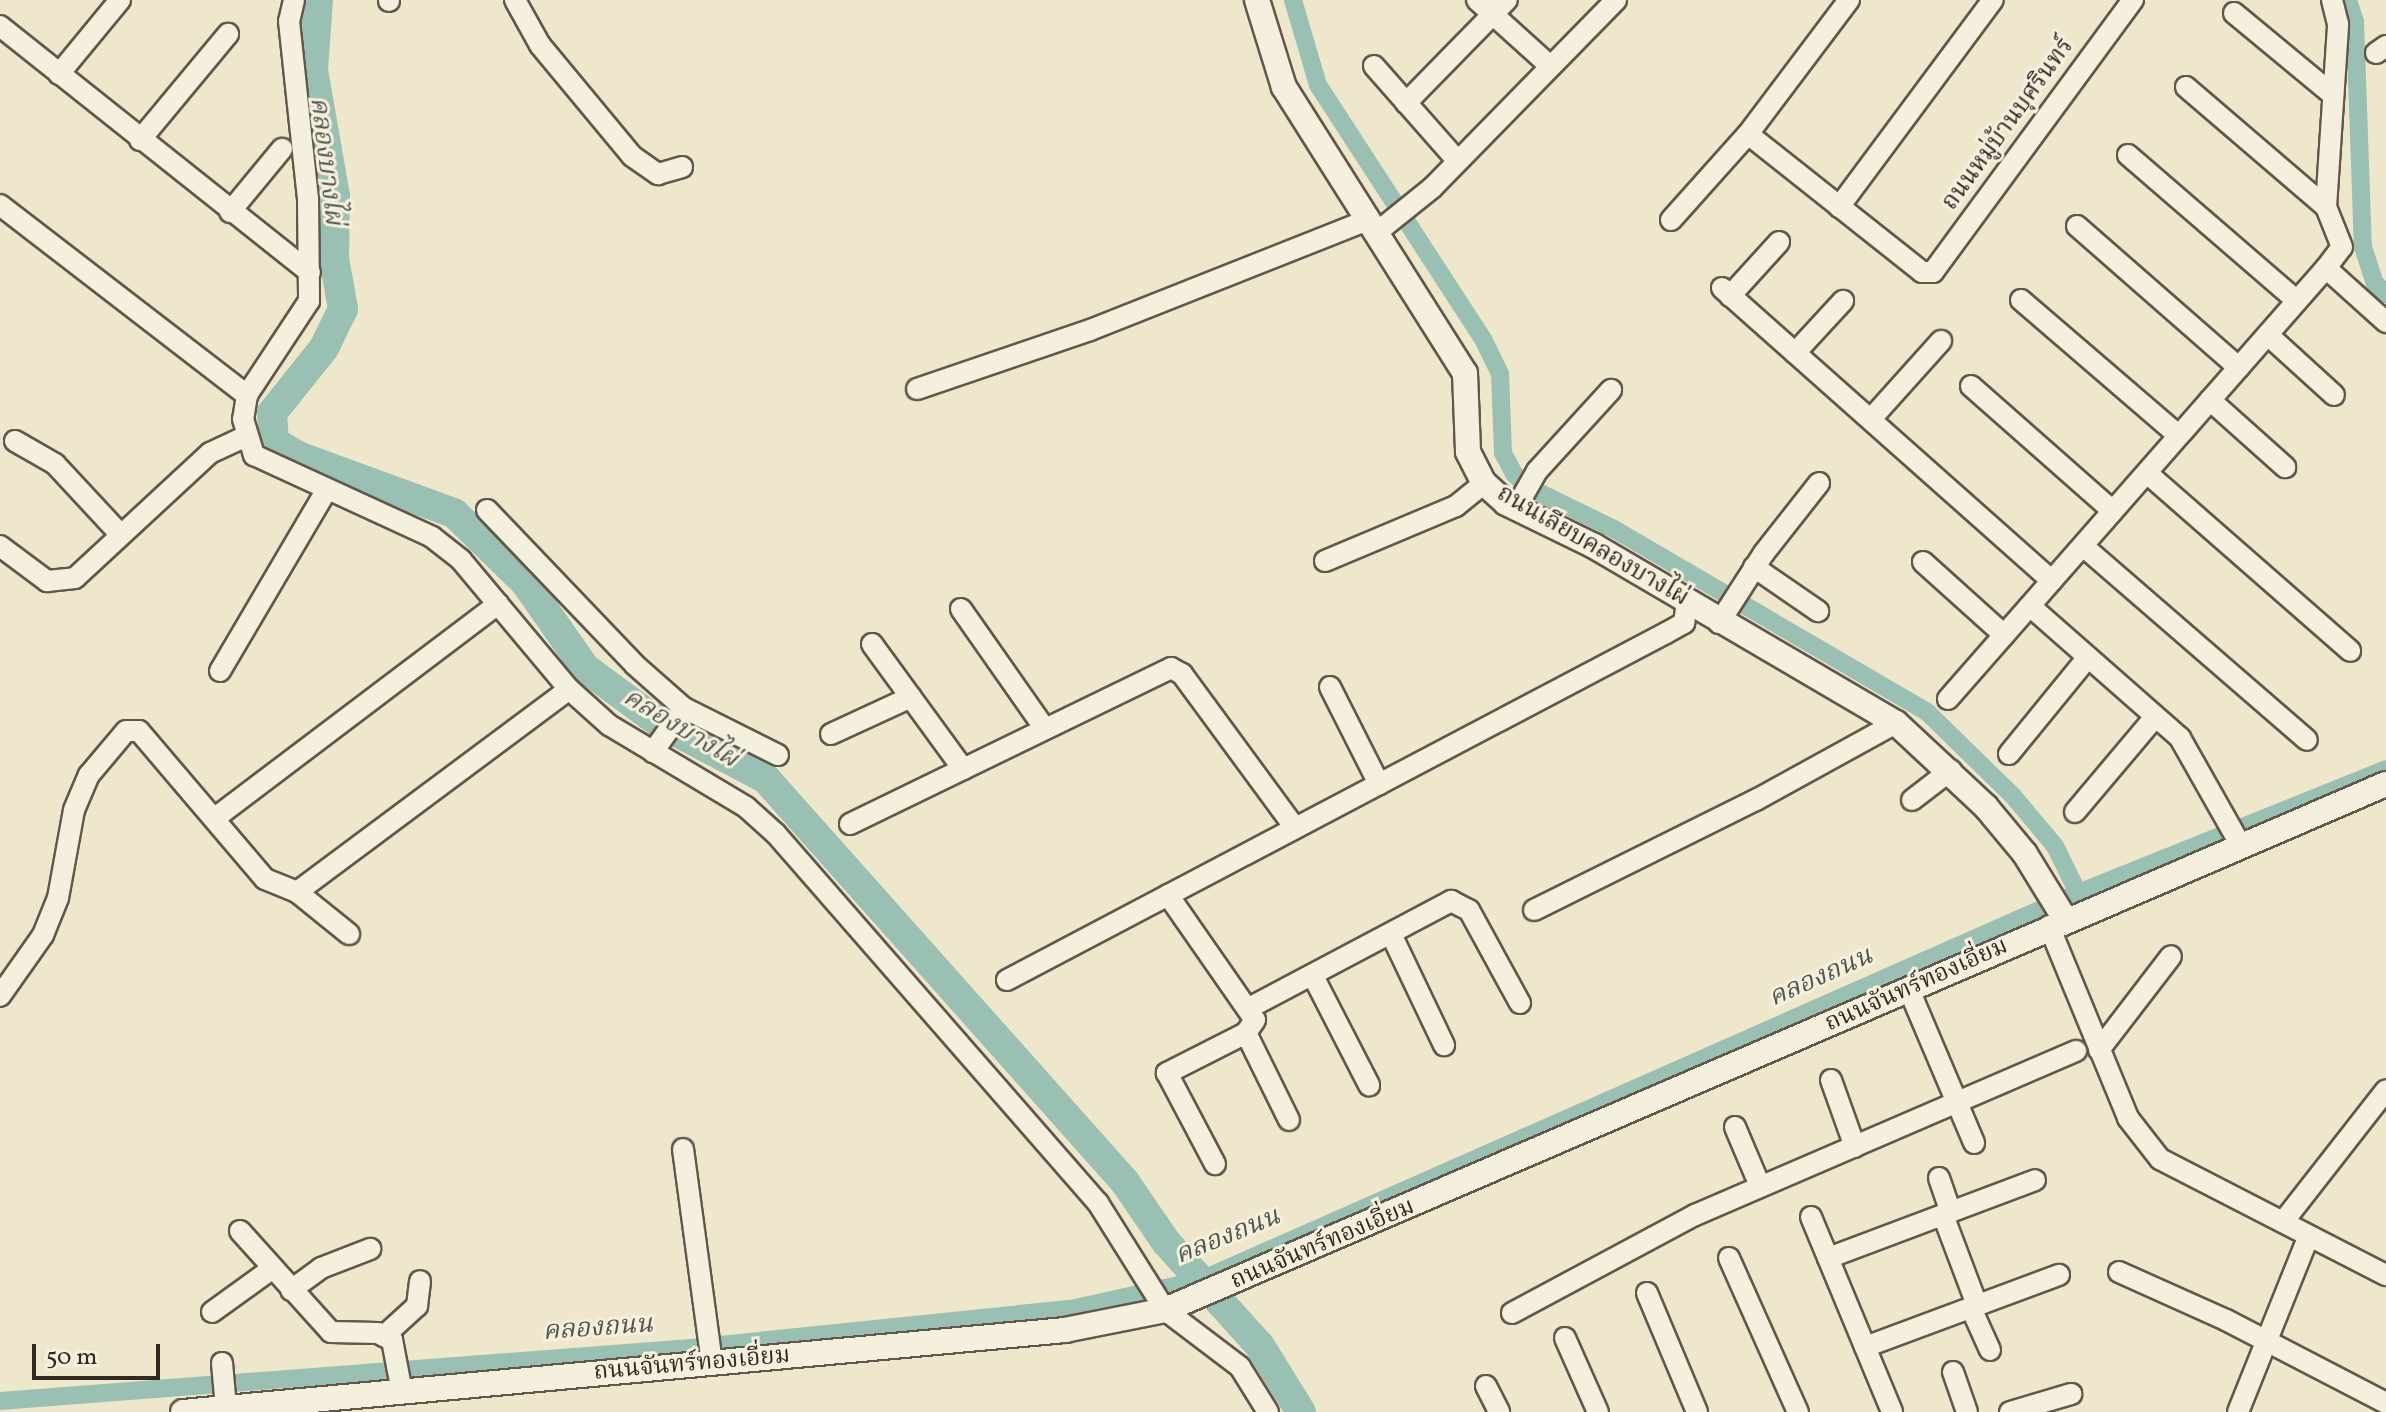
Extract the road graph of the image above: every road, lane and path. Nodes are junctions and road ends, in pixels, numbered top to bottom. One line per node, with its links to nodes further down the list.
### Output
1 (120, 0): 17 (street)
2 (294, 0): 36 (street)
3 (515, 0): 26 (street)
4 (1257, 0): 32 (street, ถนนเลียบคลองบางไผ่)
5 (1477, 0): 11 (street)
6 (1616, 0): 16 (street)
7 (1849, 0): 21 (street)
8 (1993, 0): 28 (street)
9 (2133, 0): 28 (street, ถนนหมู่บ้านบุศรินทร์)
10 (2332, 0): 19 (street)
11 (1500, 7): 16 (street); 20 (street)
12 (2234, 13): 19 (street)
13 (0, 26): 17 (street)
14 (228, 34): 22 (street)
15 (1374, 66): 20 (street)
16 (1550, 66): 25 (street)
17 (59, 74): 22 (street)
18 (2186, 87): 29 (street)
19 (2333, 95): 29 (street)
20 (1406, 103): 25 (street)
21 (1748, 134): 28 (street); 31 (street)
22 (140, 140): 30 (street)
23 (282, 149): 30 (street)
24 (2128, 155): 39 (street)
25 (1457, 160): 32 (street)
26 (682, 167)
27 (0, 205): 48 (street)
28 (1839, 207)
29 (2326, 207): 35 (street)
30 (230, 212): 36 (street)
31 (1671, 220)
32 (1378, 226): 46 (street); 57 (street, ถนนเลียบคลองบางไผ่)
33 (2077, 226): 44 (street)
34 (1779, 242): 43 (street)
35 (2326, 268): 39 (street); 40 (street)
36 (310, 273): 48 (street)
37 (2021, 300): 53 (street)
38 (1843, 301): 43 (street)
39 (2297, 301): 41 (street)
40 (2386, 322)
41 (2268, 335): 44 (street); 49 (street)
42 (1941, 341): 51 (street)
43 (1795, 353): 51 (street)
44 (2239, 368): 50 (street)
45 (1971, 386): 62 (street)
46 (917, 389)
47 (1611, 390): 60 (street)
48 (247, 395): 52 (street)
49 (2334, 395)
50 (2210, 400): 53 (street); 55 (street)
51 (1871, 419): 69 (street)
52 (246, 436): 59 (street); 63 (street)
53 (2179, 436): 56 (street)
54 (15, 441): 63 (street)
55 (2285, 467)
56 (2147, 473): 62 (street); 78 (street)
57 (1484, 483): 60 (street, ถนนเลียบคลองบางไผ่); 66 (street)
58 (1819, 483): 68 (street)
59 (327, 489): 71 (street); 80 (street)
60 (1523, 496): 70 (street, ถนนเลียบคลองบางไผ่)
61 (487, 510): 85 (street)
62 (2113, 511): 65 (street)
63 (120, 534): 64 (street)
64 (0, 546)
65 (2083, 546): 69 (street); 90 (street)
66 (1325, 561)
67 (1923, 562): 76 (street)
68 (1754, 567): 74 (street); 75 (street)
69 (2052, 581): 72 (street)
70 (1687, 602): 75 (street, ถนนเลียบคลองบางไผ่); 96 (street)
71 (498, 604): 82 (street); 100 (street)
72 (2030, 606): 76 (street); 79 (street)
73 (961, 609): 88 (street)
74 (1818, 611)
75 (1724, 616): 87 (street, ถนนเลียบคลองบางไผ่)
76 (2004, 635): 84 (street)
77 (872, 644): 83 (street)
78 (2350, 651)
79 (2088, 657): 86 (street); 92 (street)
80 (220, 671)
81 (1330, 687): 96 (street)
82 (569, 689): 91 (street); 104 (street)
83 (911, 697): 89 (street); 94 (street)
84 (1948, 699)
85 (682, 711): 91 (street); 93 (street)
86 (2155, 717): 99 (street); 103 (street)
87 (1896, 723): 95 (street, ถนนเลียบคลองบางไผ่); 106 (street)
88 (1045, 729): 94 (street); 102 (street)
89 (831, 734)
90 (2307, 740)
91 (655, 749): 150 (street)
92 (2009, 754)
93 (778, 755)
94 (963, 769): 101 (street)
95 (1951, 770): 98 (street); 107 (street, ถนนเลียบคลองบางไผ่)
96 (1379, 784): 102 (street)
97 (2386, 784): 103 (street, ถนนจันทร์ทองเอี่ยม)
98 (1912, 800)
99 (2075, 812)
100 (215, 818): 104 (street); 114 (street)
101 (850, 824)
102 (1295, 828): 105 (street)
103 (2240, 844): 107 (street, ถนนจันทร์ทองเอี่ยม)
104 (297, 892): 108 (street)
105 (1168, 895): 112 (street); 116 (street)
106 (1534, 910)
107 (2057, 918): 113 (street, ถนนจันทร์ทองเอี่ยม); 119 (street)
108 (349, 934)
109 (1392, 936): 111 (street); 115 (street); 118 (street)
110 (2171, 956): 119 (street)
111 (1313, 976): 116 (street); 122 (street)
112 (1007, 980)
113 (1910, 992): 124 (street); 150 (street, ถนนจันทร์ทองเอี่ยม)
114 (0, 996)
115 (1520, 1003)
116 (1249, 1008): 117 (street)
117 (1246, 1033): 125 (street); 131 (street)
118 (1444, 1045)
119 (2099, 1050): 137 (street)
120 (2076, 1051): 124 (street)
121 (1831, 1080): 129 (street)
122 (1369, 1085)
123 (2379, 1097): 126 (street); 137 (street)
124 (1958, 1104): 128 (street); 129 (street)
125 (1289, 1120)
126 (2386, 1121)
127 (1735, 1127): 134 (street)
128 (1974, 1143)
129 (1855, 1147): 134 (street)
130 (683, 1149): 159 (street)
131 (1215, 1164)
132 (1939, 1178): 135 (street)
133 (2035, 1180): 135 (street)
134 (1760, 1186): 153 (street)
135 (1947, 1213): 142 (street); 151 (street)
136 (1811, 1217): 142 (street)
137 (2283, 1222): 139 (street)
138 (240, 1231): 143 (street)
139 (2308, 1238): 146 (street); 155 (street)
140 (370, 1249): 148 (street)
141 (1729, 1258): 173 (street)
142 (1828, 1258): 157 (street)
143 (273, 1268): 148 (street); 152 (street)
144 (2119, 1272): 155 (street)
145 (2059, 1275): 151 (street)
146 (2386, 1275)
147 (420, 1281): 156 (street)
148 (291, 1290): 156 (street)
149 (1647, 1293): 172 (street)
150 (1174, 1306): 159 (street, ถนนจันทร์ทองเอี่ยม); 169 (street)
151 (1974, 1306): 157 (street); 158 (street)
152 (212, 1312)
153 (1512, 1313)
154 (1565, 1338): 171 (street)
155 (2266, 1340): 165 (street); 176 (street)
156 (391, 1344): 162 (street)
157 (1865, 1347): 174 (street)
158 (1990, 1350)
159 (711, 1358): 162 (street, ถนนจันทร์ทองเอี่ยม)
160 (222, 1363): 166 (street)
161 (1953, 1372): 175 (street)
162 (401, 1385): 166 (street, ถนนจันทร์ทองเอี่ยม)
163 (1486, 1386): 170 (street)
164 (2071, 1394): 167 (street)
165 (2386, 1403)
166 (226, 1404): 168 (street, ถนนจันทร์ทองเอี่ยม)
167 (2022, 1410)
168 (183, 1412)
169 (1268, 1412)
170 (1499, 1412)
171 (1598, 1412)
172 (1697, 1412)
173 (1798, 1412)
174 (1892, 1412)
175 (1967, 1412)
176 (2238, 1412)

